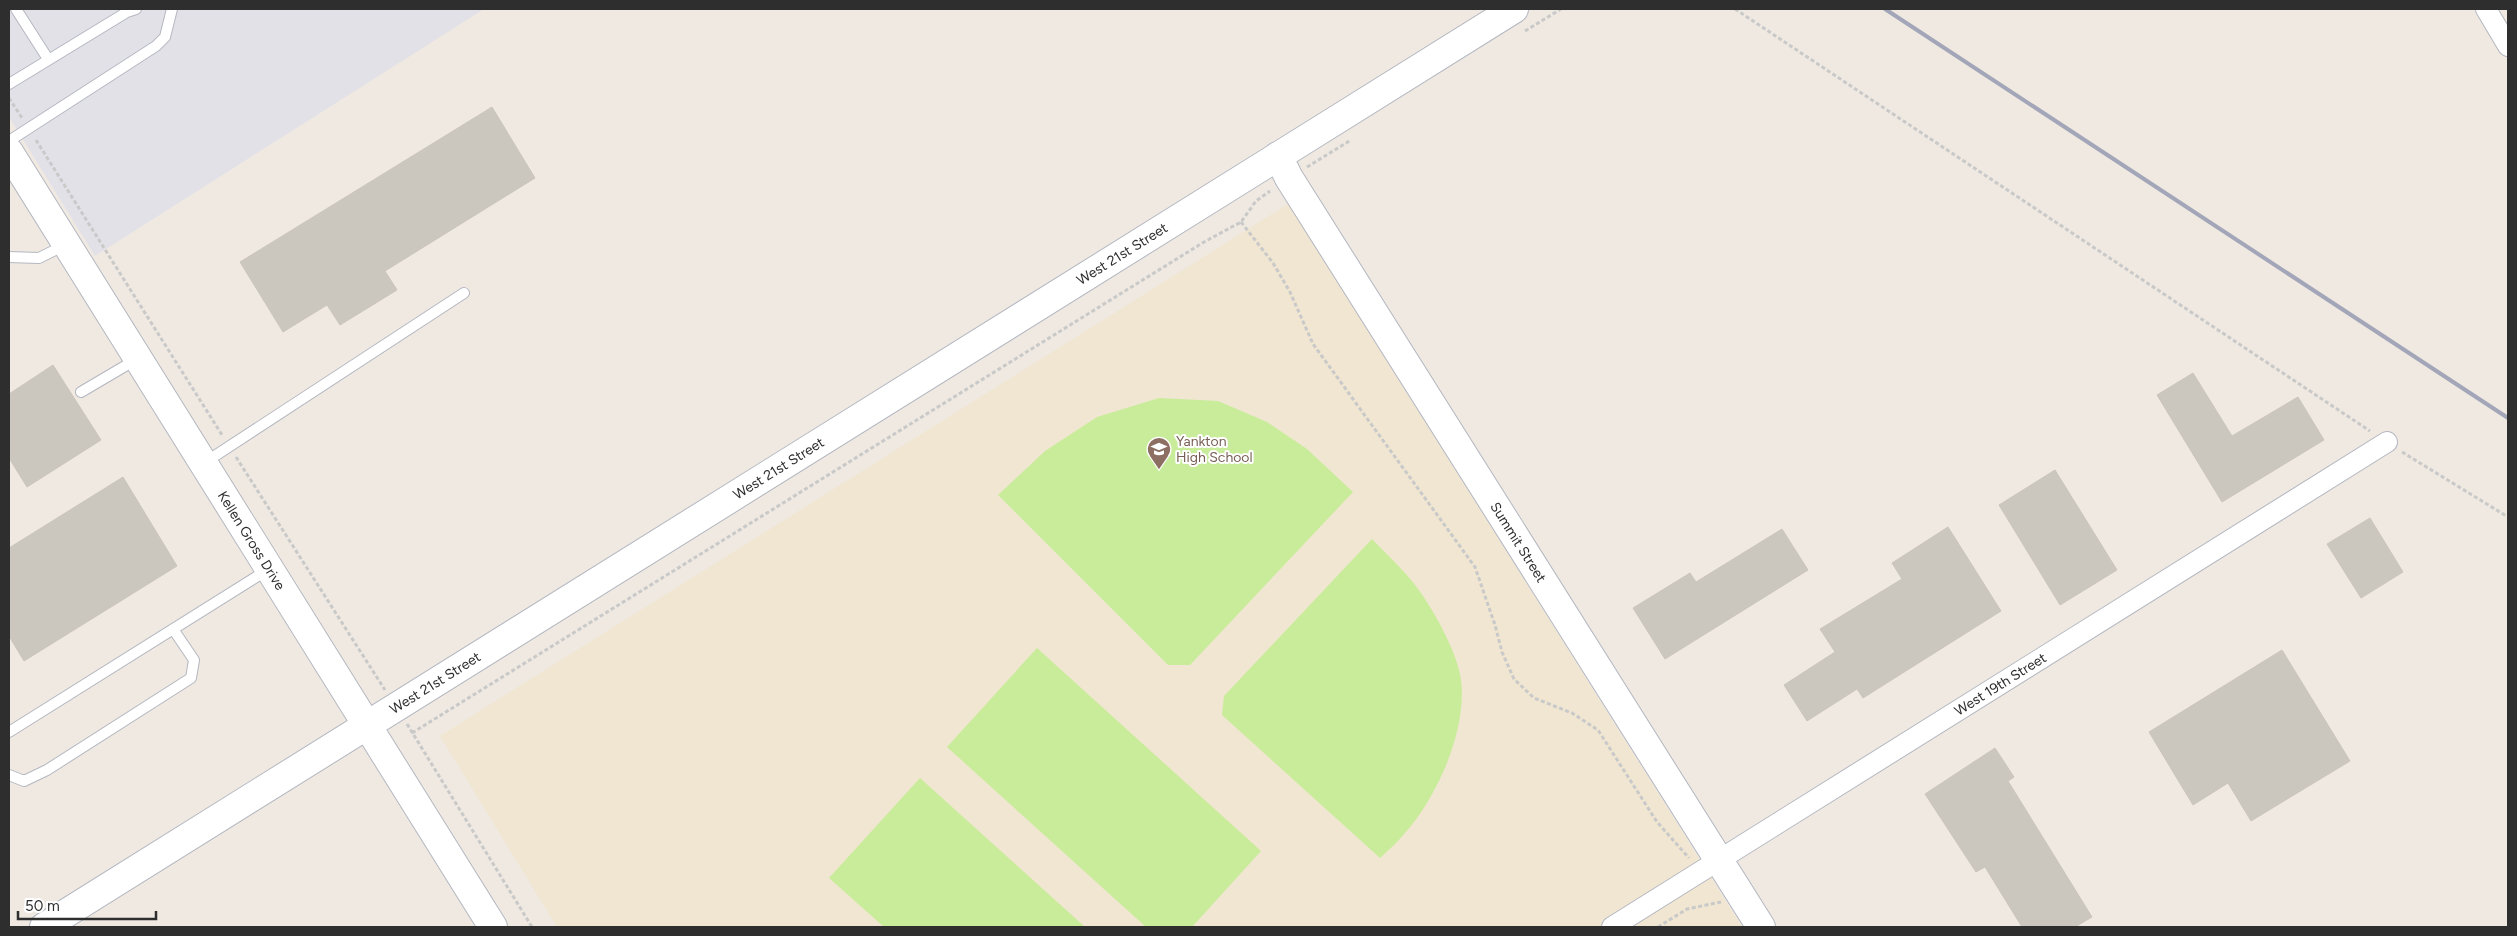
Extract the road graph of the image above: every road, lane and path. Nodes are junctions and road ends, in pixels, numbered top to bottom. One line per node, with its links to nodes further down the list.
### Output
1 (16, 9): 9 (lane)
2 (136, 9): 9 (lane)
3 (172, 9): 12 (lane)
4 (1561, 9): 7 (path)
5 (1735, 9): 23 (path)
6 (2486, 9): 8 (street)
7 (1517, 22): 16 (street, West 21st Street)
8 (2508, 46)
9 (48, 60): 10 (lane)
10 (9, 84)
11 (9, 97): 12 (path)
12 (29, 128): 14 (lane); 24 (path)
13 (1353, 139): 16 (path)
14 (9, 141)
15 (9, 152): 18 (street, Kellen Gross Drive)
16 (1284, 167): 17 (path); 29 (street, West 21st Street); 34 (street, Summit Street)
17 (1241, 222): 32 (path); 34 (path)
18 (67, 245): 19 (lane); 21 (street, Kellen Gross Drive)
19 (9, 257)
20 (464, 293): 24 (lane)
21 (138, 358): 22 (lane); 25 (street, Kellen Gross Drive)
22 (81, 392)
23 (2387, 442): 26 (path); 34 (street, West 19th Street)
24 (229, 447): 25 (lane); 29 (path)
25 (204, 463): 27 (street, Kellen Gross Drive)
26 (2508, 517)
27 (270, 569): 28 (lane); 30 (street, Kellen Gross Drive)
28 (173, 629): 31 (lane); 33 (lane)
29 (397, 707): 30 (street, West 21st Street); 32 (path)
30 (368, 726): 35 (street, West 21st Street); 36 (street, Kellen Gross Drive)
31 (9, 732)
32 (412, 733): 37 (path)
33 (9, 775)
34 (1710, 865): 38 (street, West 19th Street); 39 (path); 40 (street, Summit Street)
35 (44, 927)
36 (493, 927)
37 (532, 927)
38 (1612, 927)
39 (1658, 927)
40 (1761, 927)

